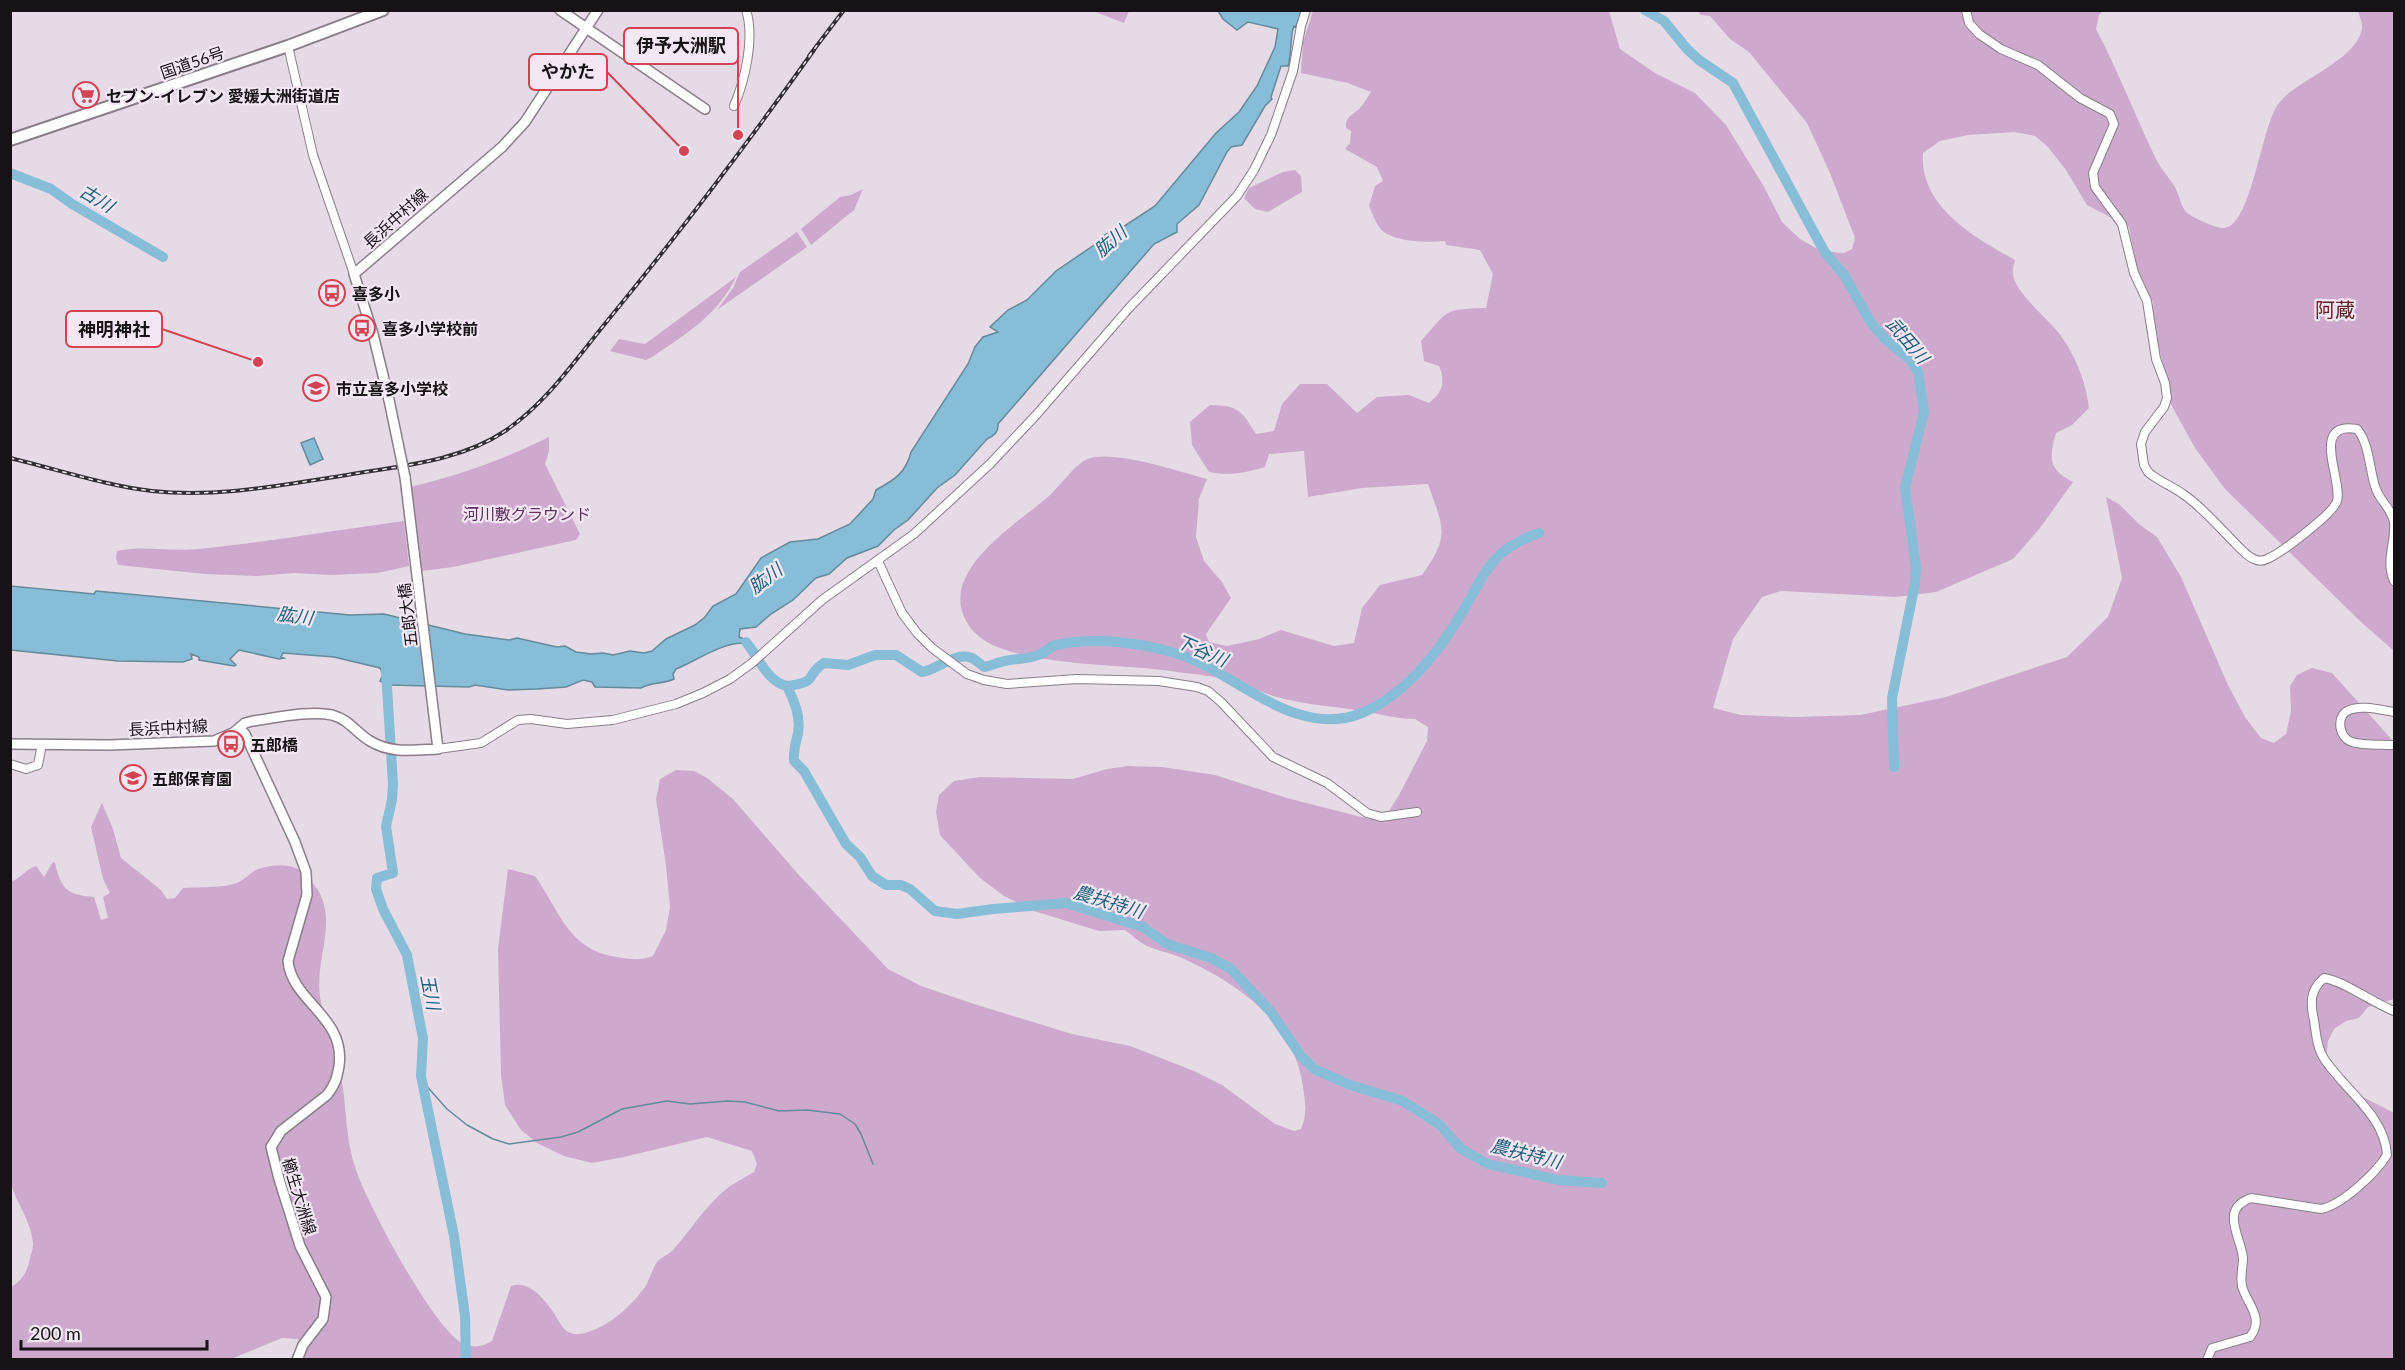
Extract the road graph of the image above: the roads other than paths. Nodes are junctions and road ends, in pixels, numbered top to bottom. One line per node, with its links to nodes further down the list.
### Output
1 (383, 10): 8 (highway, 国道56号)
2 (560, 10): 7 (main road)
3 (598, 10): 7 (main road, 長浜中村線)
4 (746, 10): 9 (street)
5 (1306, 10): 13 (street)
6 (1966, 10): 14 (street)
7 (585, 28): 10 (main road); 12 (main road, 長浜中村線)
8 (288, 46): 11 (highway, 国道56号); 12 (street)
9 (734, 106)
10 (705, 109)
11 (10, 140)
12 (354, 274): 20 (main road, 五郎大橋, bridge)
13 (878, 561): 20 (street); 22 (street)
14 (2394, 581)
15 (2394, 712): 19 (street)
16 (240, 729): 18 (main road, 長浜中村線); 20 (main road, 長浜中村線); 24 (main road, 櫛生大洲線)
17 (10, 744): 18 (main road, 長浜中村線)
18 (42, 744): 21 (street)
19 (2394, 746)
20 (438, 749)
21 (10, 764)
22 (1416, 812)
23 (2394, 1011): 25 (street)
24 (297, 1359)
25 (2207, 1359)

